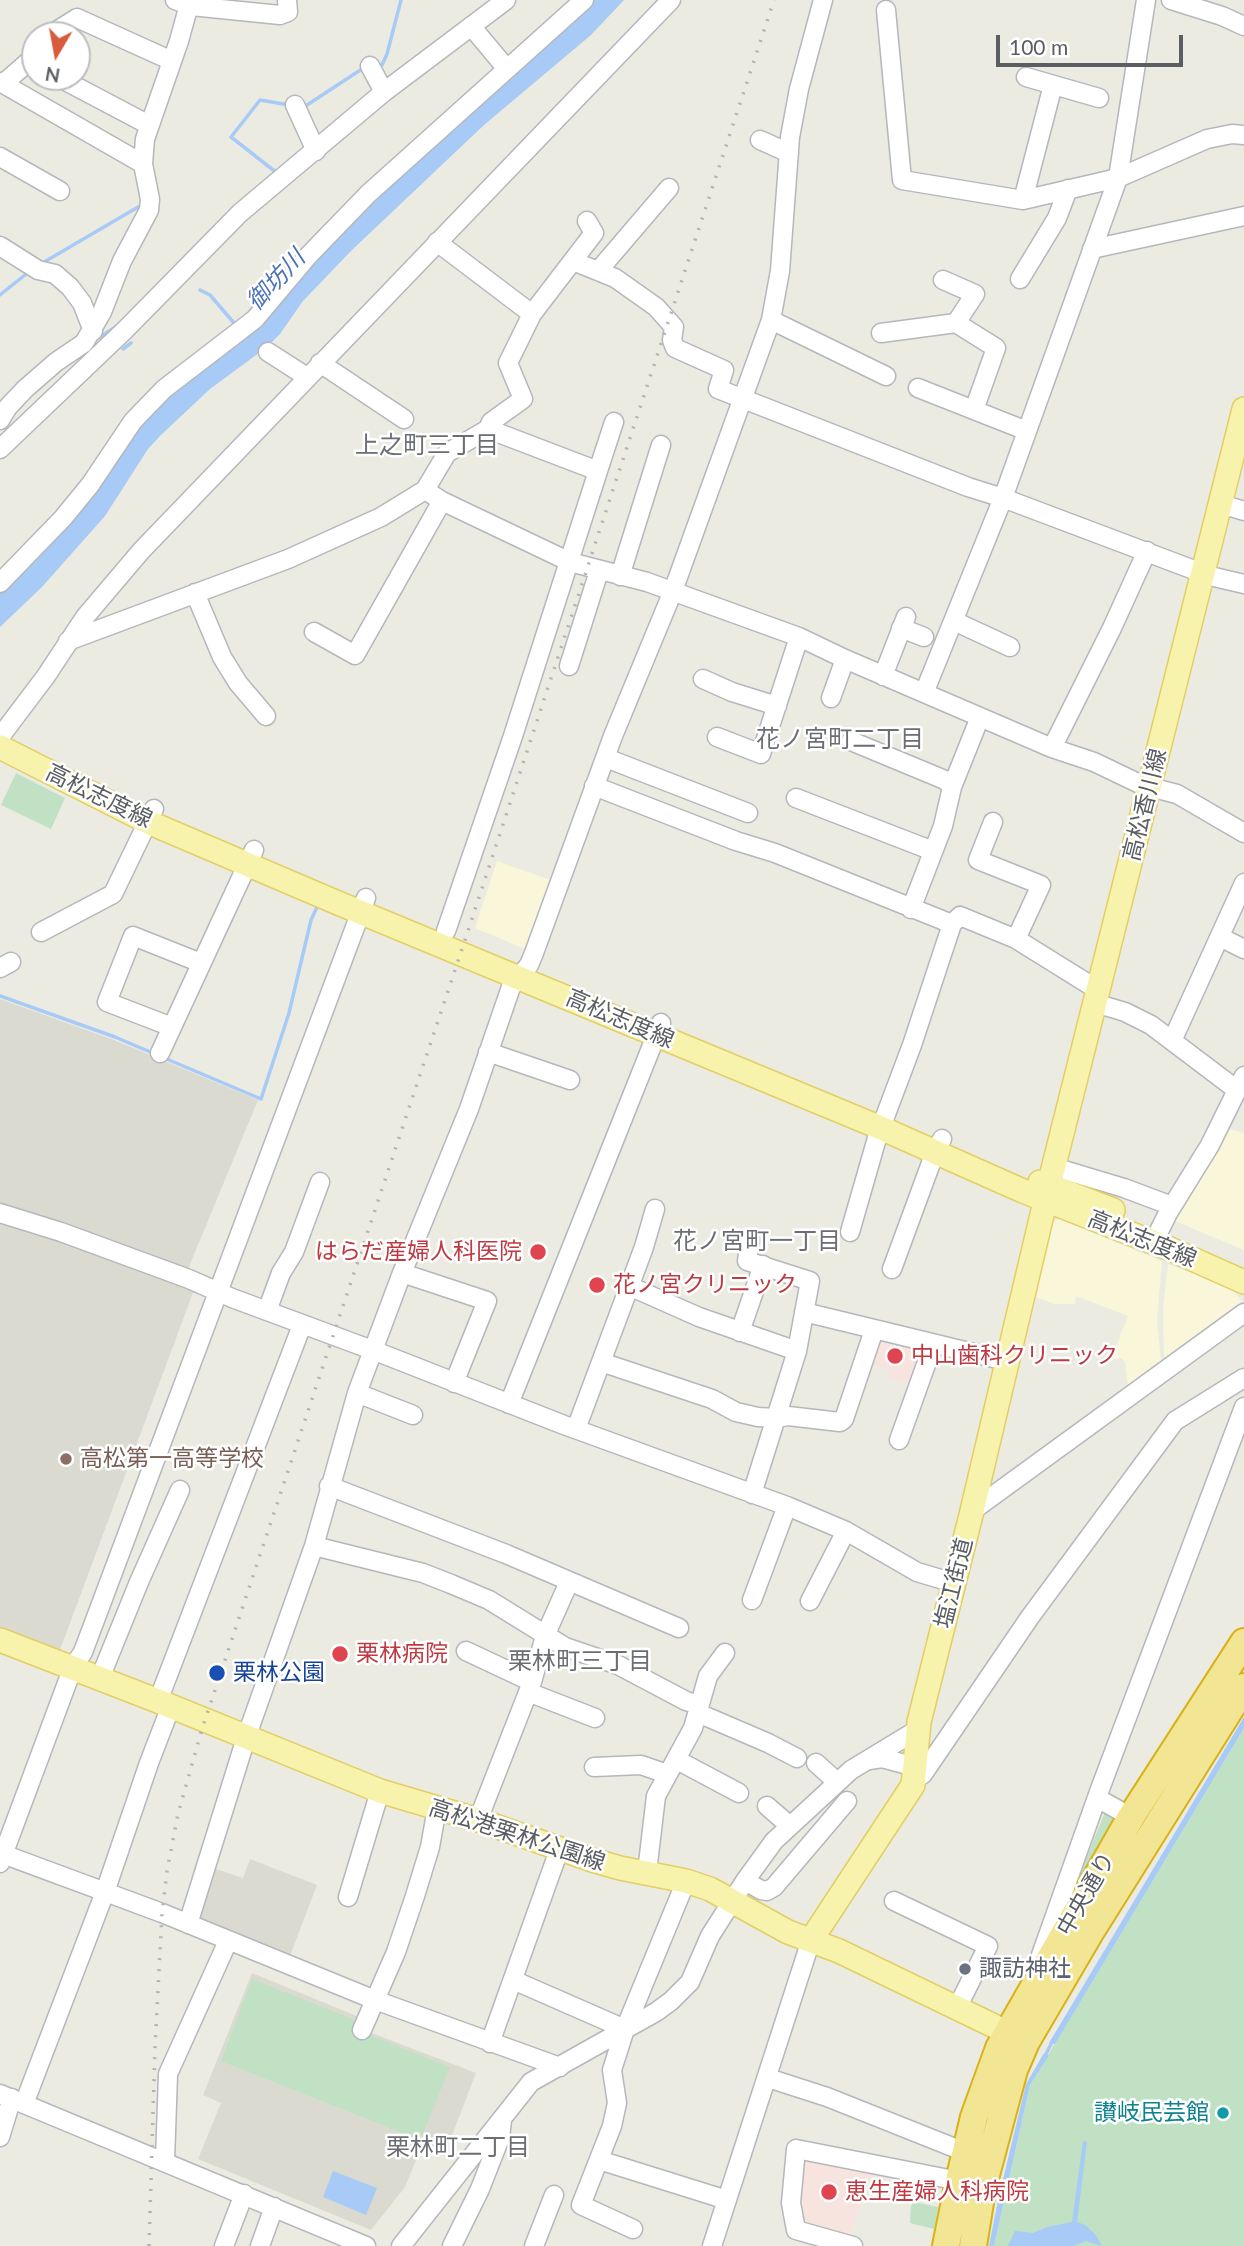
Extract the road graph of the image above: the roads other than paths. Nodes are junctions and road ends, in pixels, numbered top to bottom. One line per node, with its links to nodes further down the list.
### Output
1 (287, 0): 8 (street)
2 (506, 0): 11 (street)
3 (584, 0): 16 (street)
4 (671, 0): 38 (street)
5 (823, 0): 28 (street)
6 (1146, 0): 31 (street)
7 (1171, 0): 12 (street)
8 (187, 2): 13 (street)
9 (886, 9): 35 (street)
10 (91, 24): 13 (street)
11 (471, 26): 16 (street); 21 (street)
12 (1244, 26)
13 (172, 61): 24 (street)
14 (370, 66): 21 (street)
15 (21, 69): 18 (street)
16 (507, 69): 78 (street)
17 (1026, 77): 19 (street)
18 (2, 83): 30 (street)
19 (1053, 85): 22 (street); 35 (street)
20 (85, 91): 24 (street)
21 (384, 92): 27 (street)
22 (1099, 99)
23 (295, 105): 27 (street)
24 (149, 125): 30 (street)
25 (1244, 135): 31 (street)
26 (760, 140): 28 (street)
27 (316, 151): 53 (street)
28 (789, 153): 46 (street)
29 (0, 157): 34 (street)
30 (143, 164): 48 (street)
31 (1118, 178): 33 (street); 40 (street)
32 (669, 188): 42 (street)
33 (1068, 189): 35 (street); 43 (street)
34 (60, 191)
35 (1023, 200)
36 (1244, 216): 40 (street)
37 (587, 221): 41 (street)
38 (437, 242): 45 (street); 52 (street)
39 (0, 246): 48 (street)
40 (1092, 249): 64 (street)
41 (573, 261): 42 (street); 45 (street)
42 (598, 271): 57 (street)
43 (1020, 279)
44 (943, 280): 47 (street)
45 (532, 314): 63 (street)
46 (771, 320): 54 (street); 57 (street)
47 (956, 323): 49 (street); 59 (street)
48 (93, 331): 50 (street)
49 (881, 333)
50 (77, 349): 53 (street); 61 (street)
51 (268, 352): 55 (street)
52 (320, 363): 55 (street); 60 (street)
53 (85, 368): 65 (street)
54 (887, 376)
55 (307, 377): 86 (street)
56 (918, 388): 59 (street)
57 (743, 400): 69 (street); 80 (street)
58 (1244, 409): 71 (main road, 高松香川線)
59 (974, 410): 64 (street)
60 (404, 419)
61 (0, 420)
62 (614, 422): 67 (street)
63 (488, 429): 67 (street); 68 (street)
64 (1027, 431): 69 (street)
65 (1, 445)
66 (662, 445): 77 (street)
67 (598, 471): 74 (street)
68 (425, 490): 70 (street); 81 (street)
69 (1003, 498): 73 (street); 82 (street)
70 (442, 501): 74 (street); 83 (street)
71 (1221, 504): 72 (street); 76 (main road, 高松香川線)
72 (1244, 511)
73 (1147, 551): 76 (street); 100 (street)
74 (570, 562): 75 (street); 116 (street)
75 (599, 571): 77 (street); 89 (street)
76 (1203, 573): 79 (street); 104 (main road, 高松香川線)
77 (620, 576): 80 (street)
78 (0, 583)
79 (1244, 584)
80 (673, 591): 84 (street); 101 (street)
81 (195, 593): 86 (street); 95 (street)
82 (954, 621): 87 (street); 92 (street)
83 (314, 632)
84 (799, 637): 88 (street); 94 (street)
85 (923, 637): 90 (street)
86 (68, 641): 98 (street)
87 (1010, 647)
88 (845, 659): 90 (street); 93 (street)
89 (569, 666)
90 (883, 676): 92 (street)
91 (703, 679): 94 (street)
92 (924, 693): 96 (street)
93 (831, 698)
94 (777, 706): 97 (street)
95 (266, 716)
96 (980, 717): 100 (street); 103 (street)
97 (716, 737)
98 (1, 738): 107 (main road, 高松志度線)
99 (850, 741): 103 (street)
100 (1052, 748): 104 (street)
101 (606, 758): 102 (street); 106 (street)
102 (594, 786): 114 (street); 122 (street)
103 (952, 787): 110 (street)
104 (1149, 787): 109 (street); 123 (main road, 高松香川線)
105 (796, 798): 110 (street)
106 (748, 813)
107 (151, 815): 111 (main road, 高松志度線); 117 (street)
108 (993, 822): 119 (street)
109 (1244, 833)
110 (933, 851): 114 (street)
111 (252, 857): 113 (main road, 高松志度線); 121 (street)
112 (1244, 884): 118 (street)
113 (363, 905): 116 (main road, 高松志度線); 122 (main road, 高松志度線); 147 (street)
114 (911, 909): 115 (street)
115 (952, 924): 119 (street); 131 (street)
116 (446, 931): 122 (main road, 高松志度線)
117 (41, 932)
118 (1220, 937): 120 (street); 126 (street)
119 (1016, 939): 123 (street)
120 (1244, 949)
121 (201, 963): 124 (street); 124 (street)
122 (524, 971): 125 (main road, 高松志度線); 127 (street)
123 (1097, 996): 126 (street); 134 (main road, 高松香川線)
124 (172, 1027): 128 (street)
125 (658, 1028): 131 (main road, 高松志度線); 162 (street)
126 (1172, 1041): 130 (street)
127 (488, 1052): 129 (street); 144 (street)
128 (160, 1053)
129 (570, 1080)
130 (1240, 1083): 135 (street)
131 (884, 1122): 132 (main road, 高松志度線); 138 (street)
132 (939, 1146): 134 (main road, 高松志度線); 143 (street)
133 (320, 1182): 148 (street)
134 (1050, 1184): 135 (street); 139 (main road, 高松志度線); 157 (main road, 塩江街道)
135 (1172, 1206): 139 (street)
136 (655, 1209): 146 (street)
137 (0, 1213): 147 (street)
138 (850, 1231)
139 (1157, 1236): 142 (main road, 高松志度線); 145 (main road, 高松志度線)
140 (750, 1240): 141 (street)
141 (763, 1265): 149 (street); 153 (street)
142 (1244, 1266)
143 (892, 1269)
144 (402, 1273): 155 (street); 160 (street)
145 (1244, 1282)
146 (629, 1286): 153 (street); 158 (street)
147 (217, 1292): 148 (street); 187 (street)
148 (267, 1311): 151 (street)
149 (804, 1312): 152 (street); 156 (street)
150 (1244, 1313): 169 (street)
151 (302, 1325): 155 (street); 191 (street)
152 (874, 1331): 154 (street); 165 (street)
153 (740, 1332): 156 (street)
154 (933, 1345): 157 (street); 167 (street)
155 (374, 1351): 160 (street); 161 (street)
156 (797, 1352): 165 (street)
157 (1006, 1361): 168 (main road, 塩江街道)
158 (601, 1362): 165 (street); 166 (street)
159 (1244, 1378): 201 (street)
160 (454, 1383): 162 (street)
161 (357, 1393): 164 (street); 170 (street)
162 (509, 1404): 166 (street)
163 (1244, 1407): 205 (street)
164 (413, 1415)
165 (776, 1418): 172 (street)
166 (576, 1429): 172 (street)
167 (899, 1440)
168 (981, 1469): 169 (street); 174 (main road, 塩江街道)
169 (1016, 1478): 174 (street)
170 (330, 1486): 176 (street); 177 (street)
171 (180, 1490): 188 (street)
172 (752, 1494): 173 (street)
173 (787, 1506): 175 (street); 179 (street)
174 (972, 1511): 178 (main road, 塩江街道)
175 (846, 1531): 178 (street); 180 (street)
176 (314, 1546): 182 (street); 195 (street)
177 (569, 1582): 181 (street); 182 (street)
178 (954, 1583): 194 (main road, 塩江街道)
179 (752, 1600)
180 (810, 1601)
181 (679, 1628)
182 (545, 1636): 189 (street); 192 (street)
183 (0, 1640): 187 (main road, 高松港栗林公園線)
184 (1244, 1642): 209 (highway, 中央通り)
185 (466, 1651): 189 (street)
186 (725, 1653): 192 (street)
187 (73, 1667): 188 (main road, 高松港栗林公園線); 213 (street)
188 (100, 1678): 191 (main road, 高松港栗林公園線)
189 (530, 1687): 193 (street); 210 (street)
190 (1244, 1687): 229 (highway, 中央通り)
191 (164, 1703): 195 (main road, 高松港栗林公園線); 217 (street)
192 (698, 1709): 196 (street); 199 (street)
193 (595, 1718)
194 (917, 1730): 197 (street); 201 (main road, 塩江街道)
195 (246, 1738): 203 (main road, 高松港栗林公園線); 220 (street)
196 (797, 1758)
197 (868, 1760): 201 (street); 202 (street)
198 (816, 1763): 202 (street)
199 (672, 1767): 200 (street); 204 (street); 214 (street)
200 (594, 1768)
201 (915, 1774): 221 (main road, 塩江街道)
202 (837, 1782): 211 (street)
203 (380, 1791): 208 (main road, 高松港栗林公園線); 218 (street)
204 (739, 1793)
205 (1097, 1798): 209 (street); 224 (street)
206 (846, 1801): 216 (street)
207 (767, 1807): 211 (street)
208 (437, 1808): 210 (main road, 高松港栗林公園線); 225 (street)
209 (1131, 1817): 224 (highway, 中央通り)
210 (478, 1820): 212 (main road, 高松港栗林公園線)
211 (790, 1826): 216 (street)
212 (559, 1850): 214 (main road, 高松港栗林公園線); 223 (street)
213 (1, 1857): 217 (street)
214 (647, 1872): 215 (main road, 高松港栗林公園線)
215 (686, 1881): 216 (main road, 高松港栗林公園線); 227 (street)
216 (739, 1890): 221 (main road, 高松港栗林公園線); 227 (street)
217 (105, 1892): 220 (street); 233 (street)
218 (348, 1897)
219 (894, 1901): 226 (street)
220 (188, 1924): 222 (street)
221 (811, 1940): 226 (main road, 高松港栗林公園線); 232 (street)
222 (228, 1941): 225 (street); 237 (street)
223 (513, 1980): 227 (street); 230 (street)
224 (1027, 1997): 229 (highway, 中央通り)
225 (375, 2000): 228 (street); 230 (street)
226 (957, 2008): 229 (main road, 高松港栗林公園線)
227 (625, 2029): 231 (street); 238 (street)
228 (362, 2030)
229 (1017, 2037): 236 (highway, 中央通り); 254 (highway, 中央通り)
230 (490, 2043): 231 (street)
231 (560, 2067): 234 (street)
232 (768, 2078): 236 (street); 242 (street)
233 (12, 2098): 235 (street); 237 (street)
234 (502, 2118): 248 (street); 249 (street)
235 (0, 2137)
236 (965, 2152): 239 (highway, 中央通り)
237 (162, 2160): 240 (street)
238 (599, 2160): 242 (street); 244 (street)
239 (958, 2181): 252 (street); 253 (highway, 中央通り)
240 (244, 2194): 243 (street); 245 (street)
241 (554, 2195): 250 (street)
242 (727, 2200): 251 (street)
243 (274, 2207): 246 (street); 247 (street)
244 (633, 2230)
245 (224, 2246)
246 (260, 2246)
247 (366, 2246)
248 (401, 2246)
249 (452, 2246)
250 (534, 2246)
251 (712, 2246)
252 (853, 2246)
253 (946, 2246)
254 (973, 2246)

